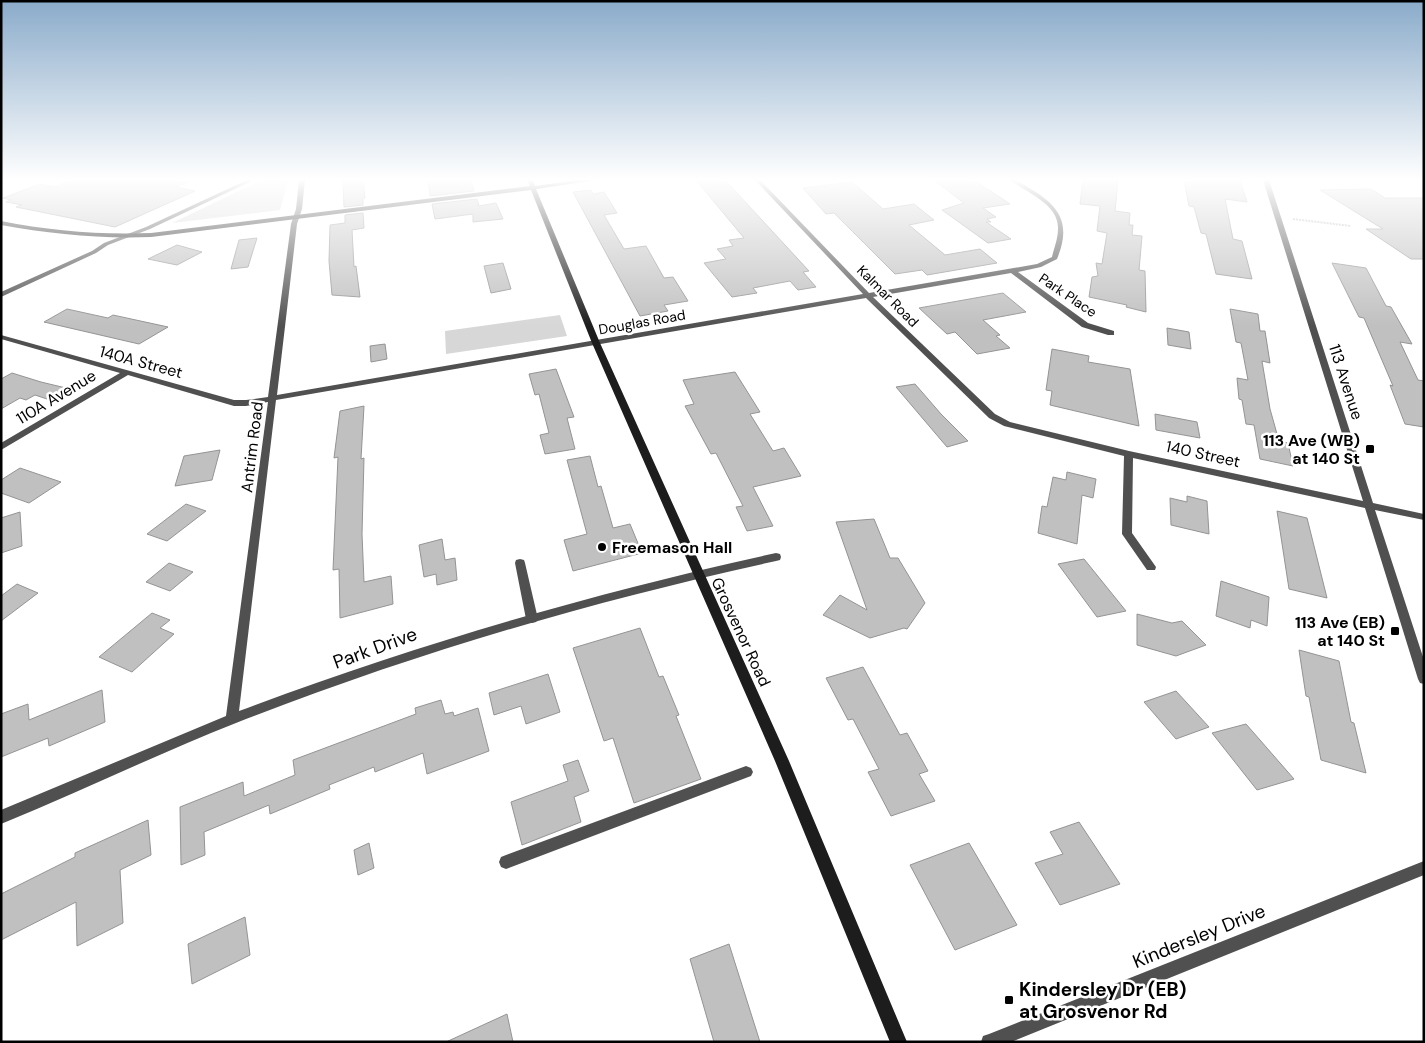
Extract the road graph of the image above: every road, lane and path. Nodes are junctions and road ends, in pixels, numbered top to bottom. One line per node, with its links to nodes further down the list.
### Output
1 (31, 229): 9 (street)
2 (143, 229): 9 (street)
3 (210, 229): 9 (street)
4 (294, 229): 17 (street, Antrim Road)
5 (550, 229): 15 (street, Grosvenor Road)
6 (804, 229): 12 (street, Kalmar Road)
7 (1060, 229): 10 (street)
8 (1282, 229): 21 (street, 113 Avenue)
9 (127, 236): 11 (street)
10 (1014, 272): 12 (street, Douglas Road); 13 (street, Park Place)
11 (1, 295)
12 (868, 296): 15 (street, Douglas Road); 18 (street, Kalmar Road)
13 (1110, 333)
14 (1, 337): 16 (street, 140A Street)
15 (596, 343): 17 (street, Douglas Road); 26 (street, Grosvenor Road)
16 (125, 374): 17 (street, 140A Street); 19 (street, 110A Avenue)
17 (273, 398): 29 (street, Antrim Road)
18 (1007, 424): 20 (street, 140 Street)
19 (1, 447)
20 (1129, 454): 21 (street, 140 Street); 25 (street)
21 (1370, 505): 22 (street, 140 Street); 28 (street, 113 Avenue)
22 (1424, 516)
23 (776, 557): 26 (street, Park Drive)
24 (520, 564): 27 (street)
25 (1151, 567)
26 (697, 573): 27 (street, Park Drive); 34 (street, Grosvenor Road)
27 (532, 619): 29 (street, Park Drive)
28 (1424, 679)
29 (232, 719): 31 (street, Park Drive)
30 (746, 772): 32 (street)
31 (1, 817)
32 (506, 862)
33 (1424, 868): 35 (street, Kindersley Drive)
34 (899, 1042)
35 (989, 1042)

